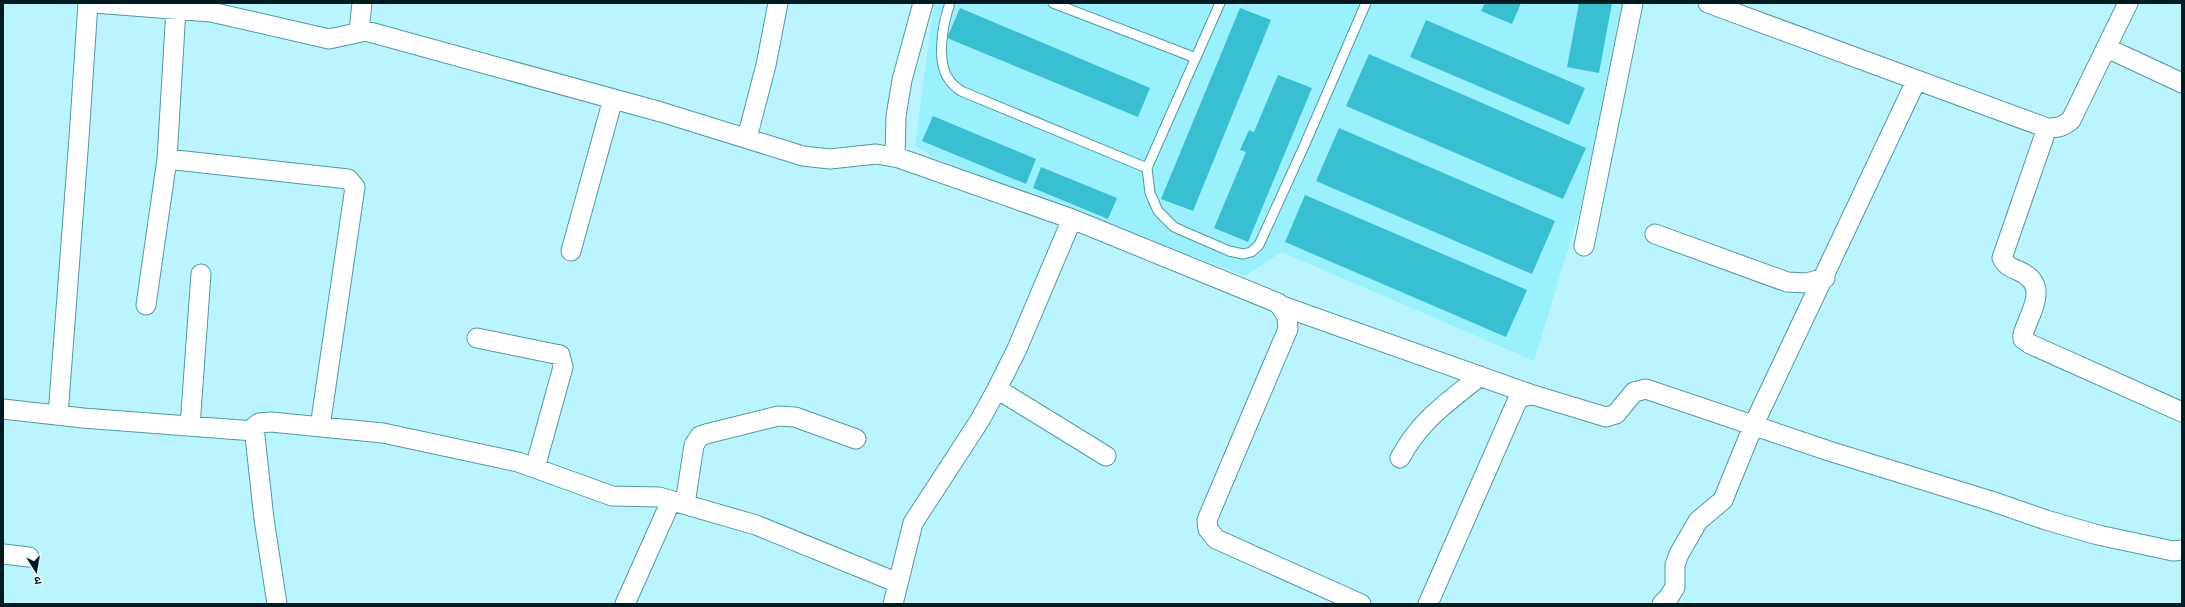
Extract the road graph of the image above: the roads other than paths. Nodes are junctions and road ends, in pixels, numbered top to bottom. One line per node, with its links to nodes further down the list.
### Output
1 (88, 3): 39 (street)
2 (94, 3): 13 (street)
3 (362, 3): 14 (street)
4 (778, 3): 21 (street)
5 (923, 3): 22 (street)
6 (950, 3): 24 (lane)
7 (1053, 3): 16 (lane)
8 (1220, 3): 16 (lane)
9 (1366, 3): 24 (lane)
10 (1633, 3): 27 (street)
11 (1708, 3): 17 (street)
12 (2128, 3): 15 (street)
13 (176, 9): 14 (street); 23 (street)
14 (359, 31): 19 (street)
15 (2107, 48): 18 (street); 20 (street)
16 (1196, 58): 24 (lane)
17 (1916, 81): 20 (street); 30 (street)
18 (2182, 83)
19 (613, 99): 21 (street); 28 (street)
20 (2047, 128): 38 (street)
21 (747, 138): 22 (street)
22 (895, 157): 25 (street)
23 (167, 160): 31 (street); 42 (street)
24 (1147, 168)
25 (1072, 220): 32 (street); 35 (street)
26 (1655, 234): 30 (street)
27 (1584, 246)
28 (571, 251)
29 (201, 274): 41 (street)
30 (1825, 278): 40 (street)
31 (146, 305)
32 (1282, 306): 34 (street); 56 (street)
33 (477, 338): 47 (street)
34 (1480, 376): 36 (street); 46 (street)
35 (997, 389): 45 (street); 52 (street)
36 (1530, 394): 40 (street); 57 (street)
37 (3, 409): 39 (street)
38 (2182, 412)
39 (58, 415): 41 (street)
40 (1754, 424): 49 (street); 58 (street)
41 (190, 426): 43 (street)
42 (320, 427): 43 (street); 47 (street)
43 (254, 431): 53 (street)
44 (856, 439): 48 (street)
45 (1106, 456)
46 (1400, 458)
47 (535, 468): 48 (street)
48 (678, 502): 52 (street); 54 (street)
49 (2182, 550)
50 (3, 554): 51 (street)
51 (29, 557)
52 (898, 583): 55 (street)
53 (277, 604)
54 (625, 604)
55 (893, 604)
56 (1361, 604)
57 (1428, 604)
58 (1662, 604)

